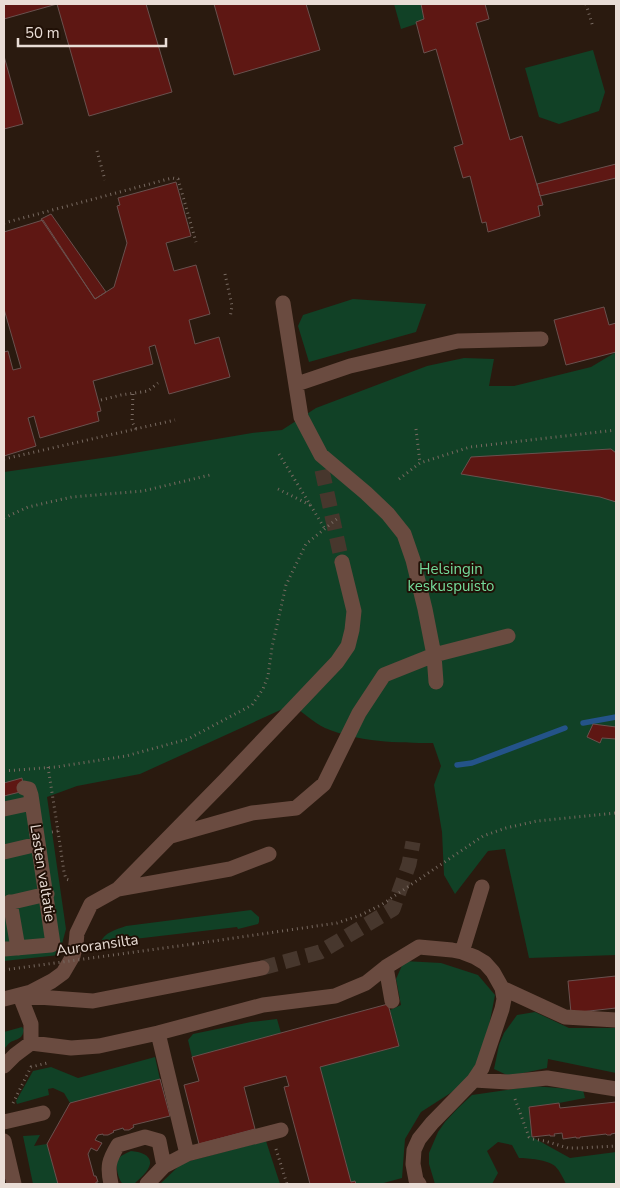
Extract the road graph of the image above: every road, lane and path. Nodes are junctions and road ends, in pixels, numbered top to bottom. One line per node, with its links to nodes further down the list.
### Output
1 (586, 4): 2 (path)
2 (593, 27)
3 (97, 151): 4 (path)
4 (105, 180)
5 (4, 223): 6 (path)
6 (196, 242)
7 (225, 274): 9 (path)
8 (282, 303): 12 (street)
9 (230, 318)
10 (541, 340): 12 (street)
11 (158, 383): 13 (path)
12 (297, 384): 31 (street)
13 (133, 394): 14 (path); 16 (path)
14 (101, 400)
15 (175, 420): 16 (path)
16 (136, 429): 20 (path)
17 (416, 429): 21 (path)
18 (616, 430): 21 (path)
19 (279, 454): 25 (path)
20 (4, 459)
21 (420, 464): 23 (path)
22 (210, 475): 26 (path)
23 (399, 479)
24 (278, 489): 25 (path)
25 (311, 506): 28 (path)
26 (4, 517)
27 (338, 518): 28 (path)
28 (324, 529): 33 (path)
29 (342, 562): 40 (street)
30 (508, 636): 31 (street)
31 (434, 655): 32 (street); 40 (street)
32 (436, 682)
33 (48, 767): 34 (path); 39 (path)
34 (4, 771)
35 (24, 788): 36 (street, Lasten valtatie)
36 (32, 803): 37 (street); 39 (street, Lasten valtatie)
37 (4, 809)
38 (616, 813): 52 (path, Auroransilta, bridge)
39 (47, 835): 41 (street); 43 (path); 46 (street, Lasten valtatie)
40 (171, 836): 45 (street)
41 (4, 852)
42 (270, 854): 45 (street)
43 (72, 881)
44 (482, 887): 49 (street)
45 (118, 889): 54 (street)
46 (46, 894): 47 (street); 48 (street, Lasten valtatie)
47 (7, 903): 48 (street)
48 (11, 948)
49 (462, 952): 50 (street); 53 (street)
50 (386, 967): 56 (street); 58 (street)
51 (262, 968): 54 (street)
52 (4, 970)
53 (502, 988): 57 (street); 61 (street)
54 (20, 996): 55 (street); 59 (street)
55 (4, 999)
56 (392, 1001)
57 (616, 1020)
58 (158, 1033): 59 (street); 69 (street)
59 (31, 1043): 60 (street)
60 (4, 1066)
61 (474, 1080): 62 (street); 75 (street)
62 (616, 1089)
63 (517, 1104): 68 (path)
64 (43, 1113): 65 (street)
65 (4, 1122)
66 (276, 1131): 69 (street); 74 (path)
67 (4, 1140): 71 (street)
68 (616, 1146)
69 (187, 1154): 70 (street)
70 (164, 1166): 72 (street); 73 (street)
71 (14, 1184)
72 (111, 1184)
73 (147, 1184)
74 (287, 1184)
75 (419, 1184)

